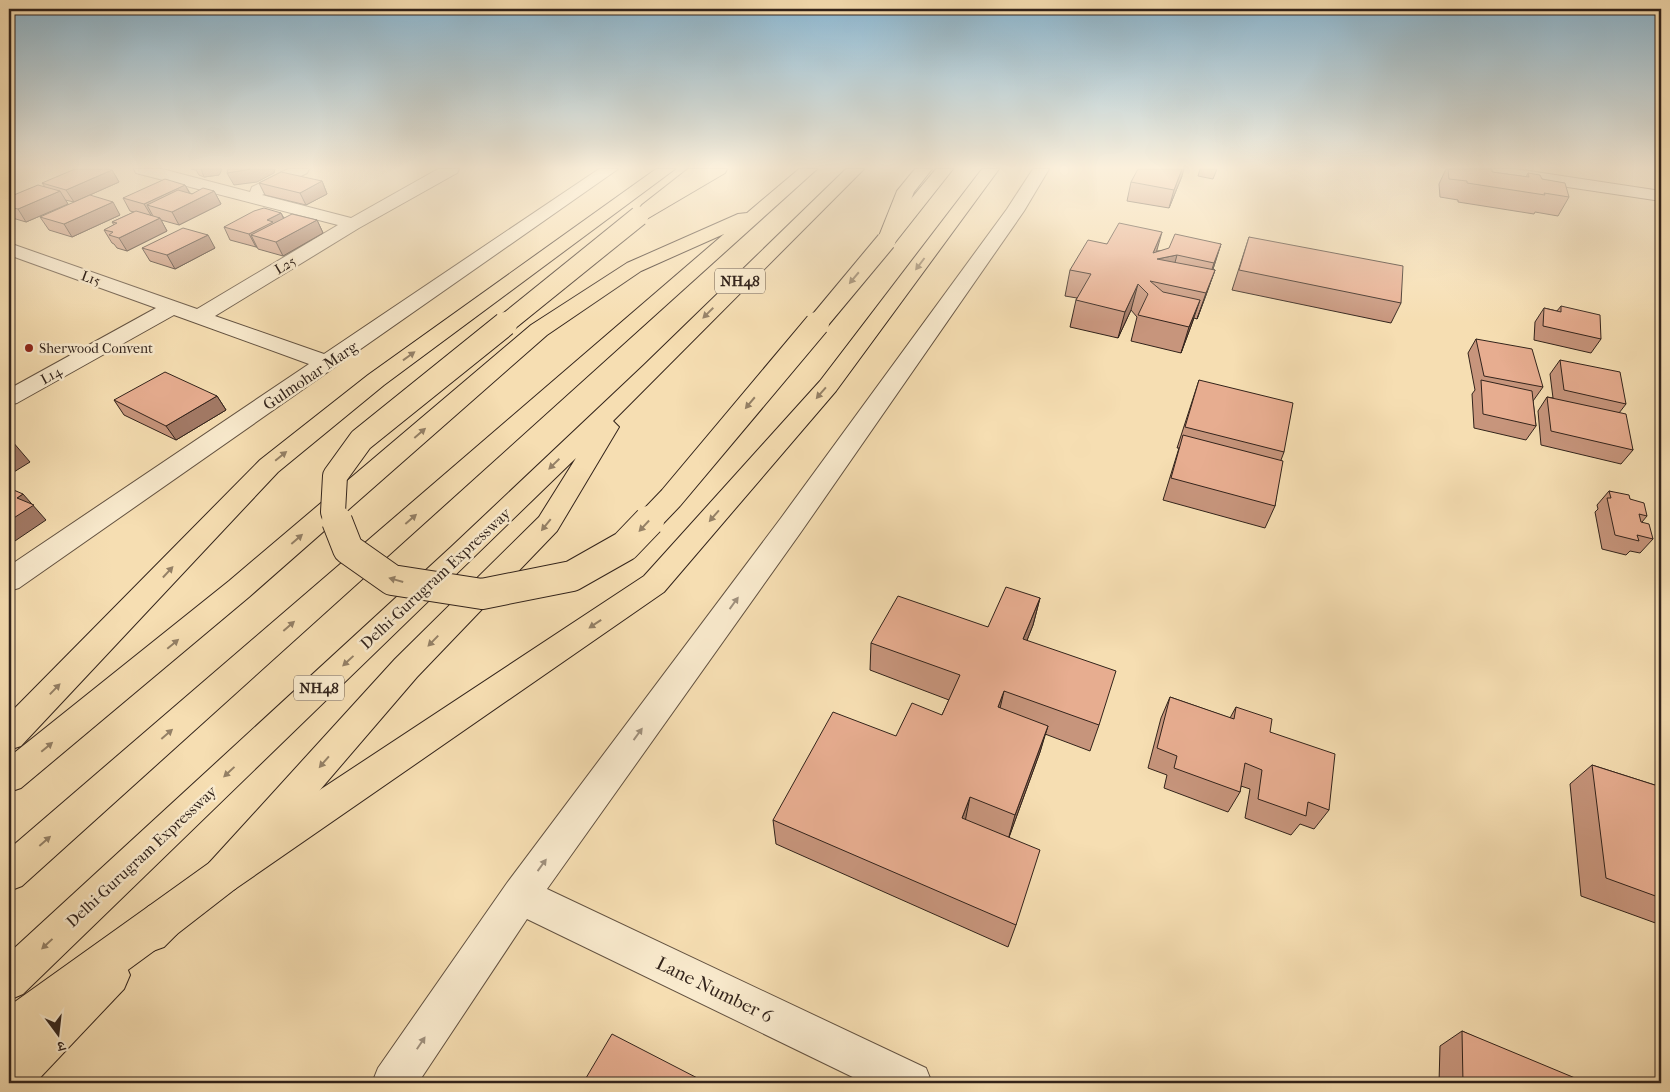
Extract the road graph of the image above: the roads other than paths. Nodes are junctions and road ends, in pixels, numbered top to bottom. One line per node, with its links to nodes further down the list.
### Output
1 (337, 220): 13 (street)
2 (360, 220): 13 (street, L25)
3 (536, 220): 18 (street, Gulmohar Marg)
4 (597, 220): 22 (main road, one-way to 4)
5 (634, 220): 14 (main road, one-way to 5, bridge)
6 (738, 220): 23 (main road, one-way to 6)
7 (753, 220): 24 (main road, NH48, one-way to 7)
8 (804, 220): 19 (main road, Delhi-Gurugram Expressway / NH48, one-way to 19)
9 (894, 220): 14 (main road)
10 (903, 220): 14 (main road)
11 (953, 220): 25 (main road, one-way to 25)
12 (1009, 220): 26 (street, one-way to 12)
13 (353, 224): 17 (street, L25)
14 (886, 241)
15 (9, 249): 16 (street, L15)
16 (172, 308): 17 (street, L15); 20 (street, L14)
17 (198, 317): 18 (street, L15)
18 (328, 363): 21 (street, Gulmohar Marg)
19 (627, 394): 25 (main road, one-way to 25); 28 (main road, Delhi-Gurugram Expressway / NH48, one-way to 28)
20 (9, 398)
21 (9, 580)
22 (9, 736)
23 (9, 777)
24 (9, 873)
25 (222, 876): 27 (main road)
26 (520, 896): 31 (street, one-way to 26); 32 (street, Lane Number 6)
27 (163, 920): 29 (main road); 30 (main road)
28 (9, 980)
29 (9, 1031)
30 (9, 1080)
31 (393, 1083)
32 (911, 1083)

